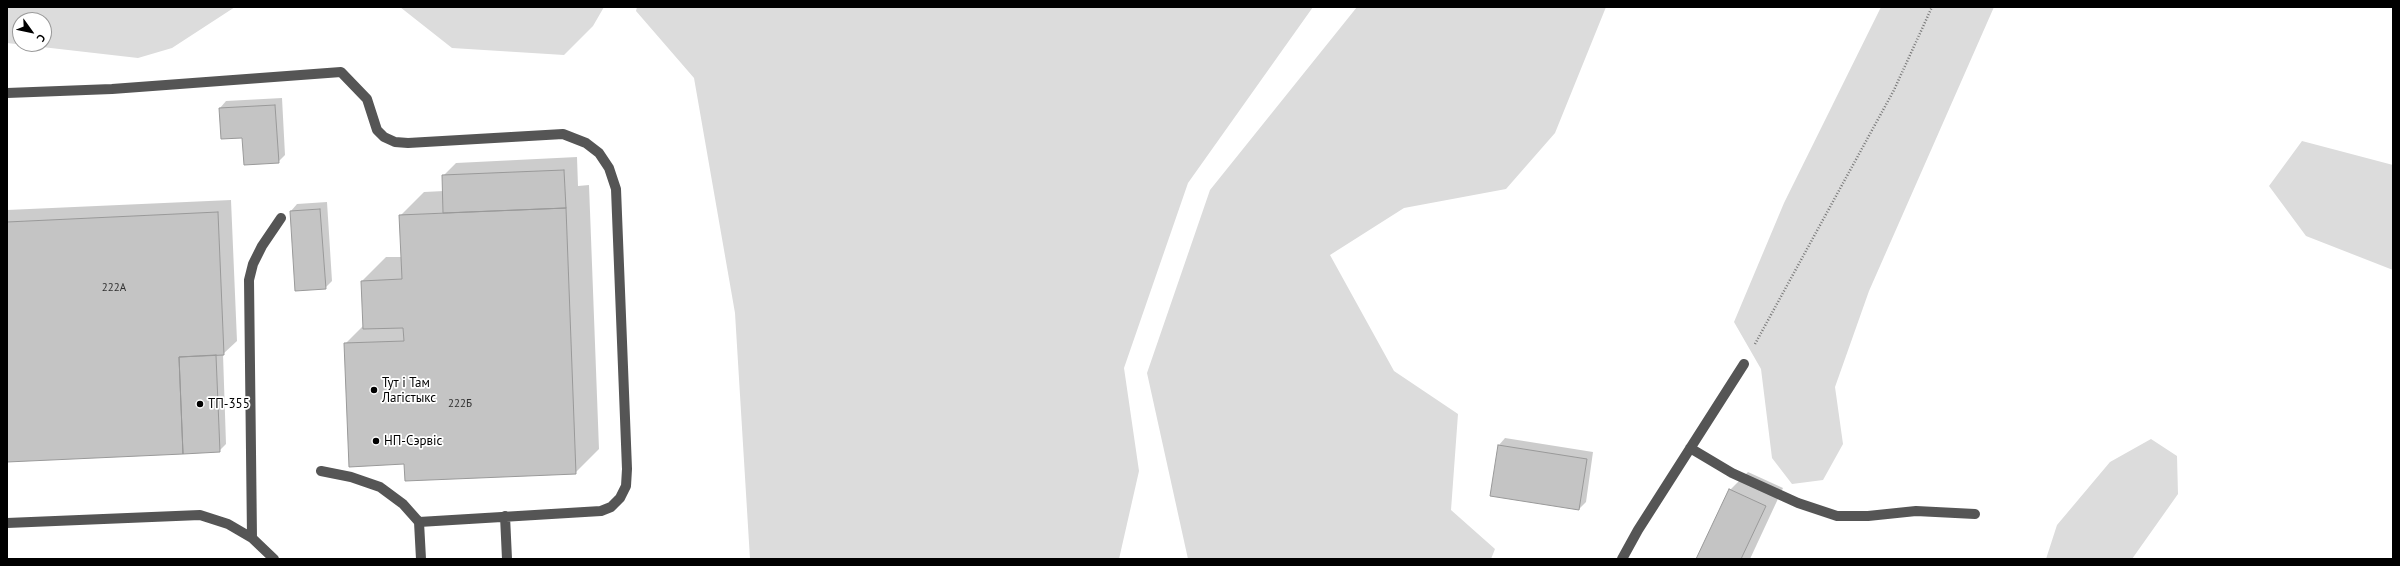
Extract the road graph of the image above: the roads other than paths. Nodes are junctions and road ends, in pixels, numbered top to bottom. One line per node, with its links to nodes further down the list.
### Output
1 (7, 93): 7 (lane)
2 (281, 218): 10 (lane)
3 (1744, 364): 4 (lane)
4 (1690, 448): 6 (lane); 14 (lane)
5 (321, 471): 8 (lane)
6 (1975, 514)
7 (505, 516): 8 (lane); 13 (lane)
8 (419, 522): 12 (lane)
9 (7, 523): 10 (lane)
10 (252, 538): 11 (lane)
11 (274, 559)
12 (421, 559)
13 (507, 559)
14 (1622, 559)

